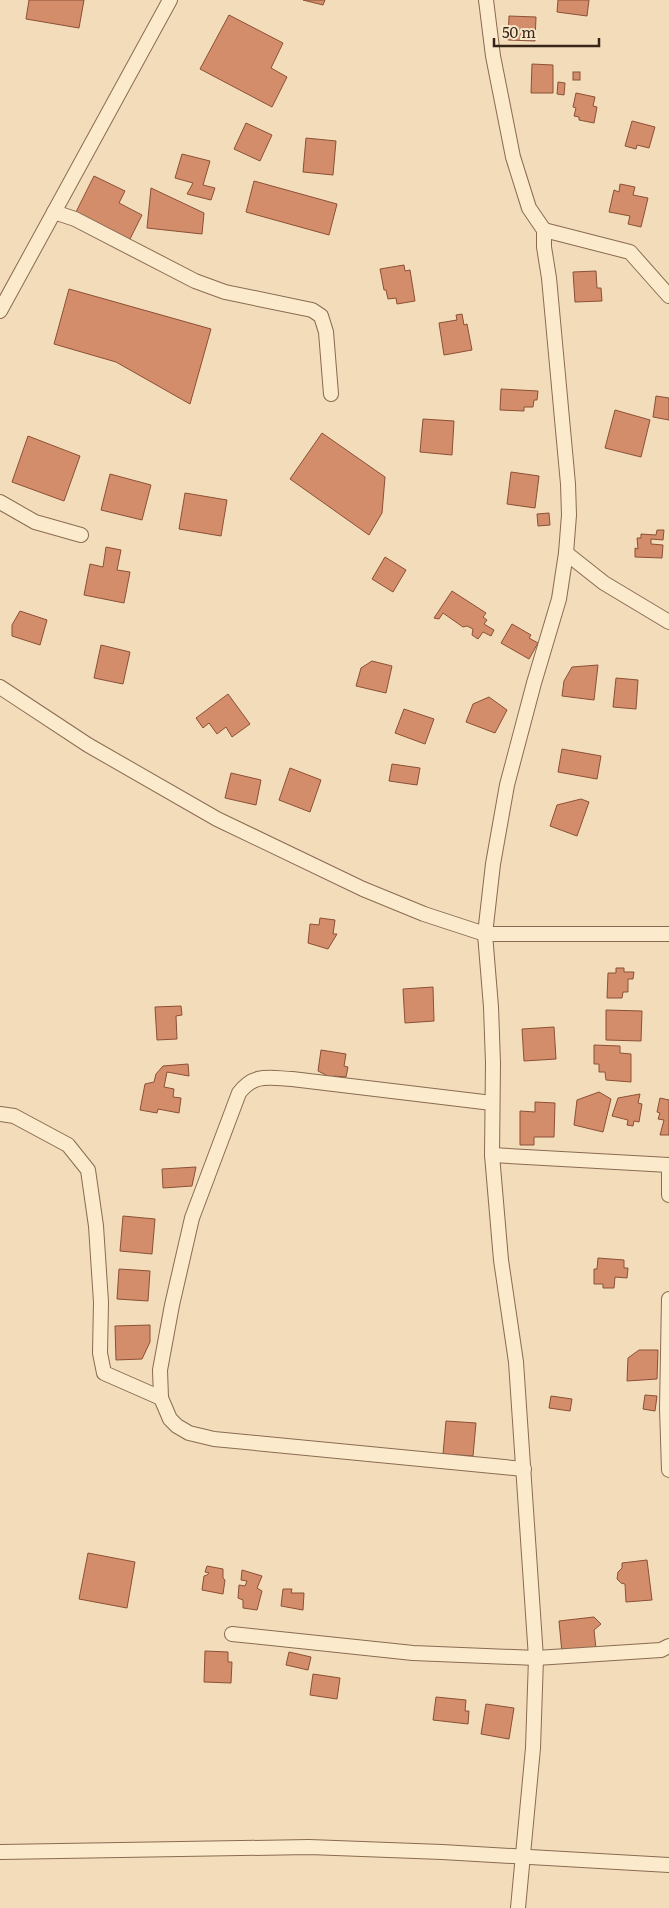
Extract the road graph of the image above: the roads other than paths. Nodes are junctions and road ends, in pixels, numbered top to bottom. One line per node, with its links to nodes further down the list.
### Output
1 (170, 0): 3 (street)
2 (486, 0): 4 (street)
3 (54, 212): 6 (street); 7 (street)
4 (544, 230): 5 (street); 10 (street)
5 (669, 296)
6 (0, 311)
7 (331, 394)
8 (0, 502): 9 (street)
9 (81, 535)
10 (566, 553): 11 (street); 13 (street)
11 (669, 622)
12 (0, 687): 13 (street)
13 (485, 934): 14 (street); 15 (street)
14 (669, 934)
15 (492, 1103): 17 (street); 21 (street)
16 (0, 1114): 21 (street)
17 (492, 1155): 18 (street); 22 (street)
18 (669, 1165): 19 (street)
19 (669, 1195)
20 (669, 1299): 23 (street)
21 (160, 1398): 22 (street)
22 (524, 1469): 26 (street)
23 (669, 1470)
24 (232, 1634): 26 (street)
25 (669, 1646): 26 (street)
26 (536, 1658): 28 (street)
27 (0, 1852): 28 (street)
28 (524, 1858): 29 (street); 30 (street)
29 (669, 1864)
30 (518, 1908)

